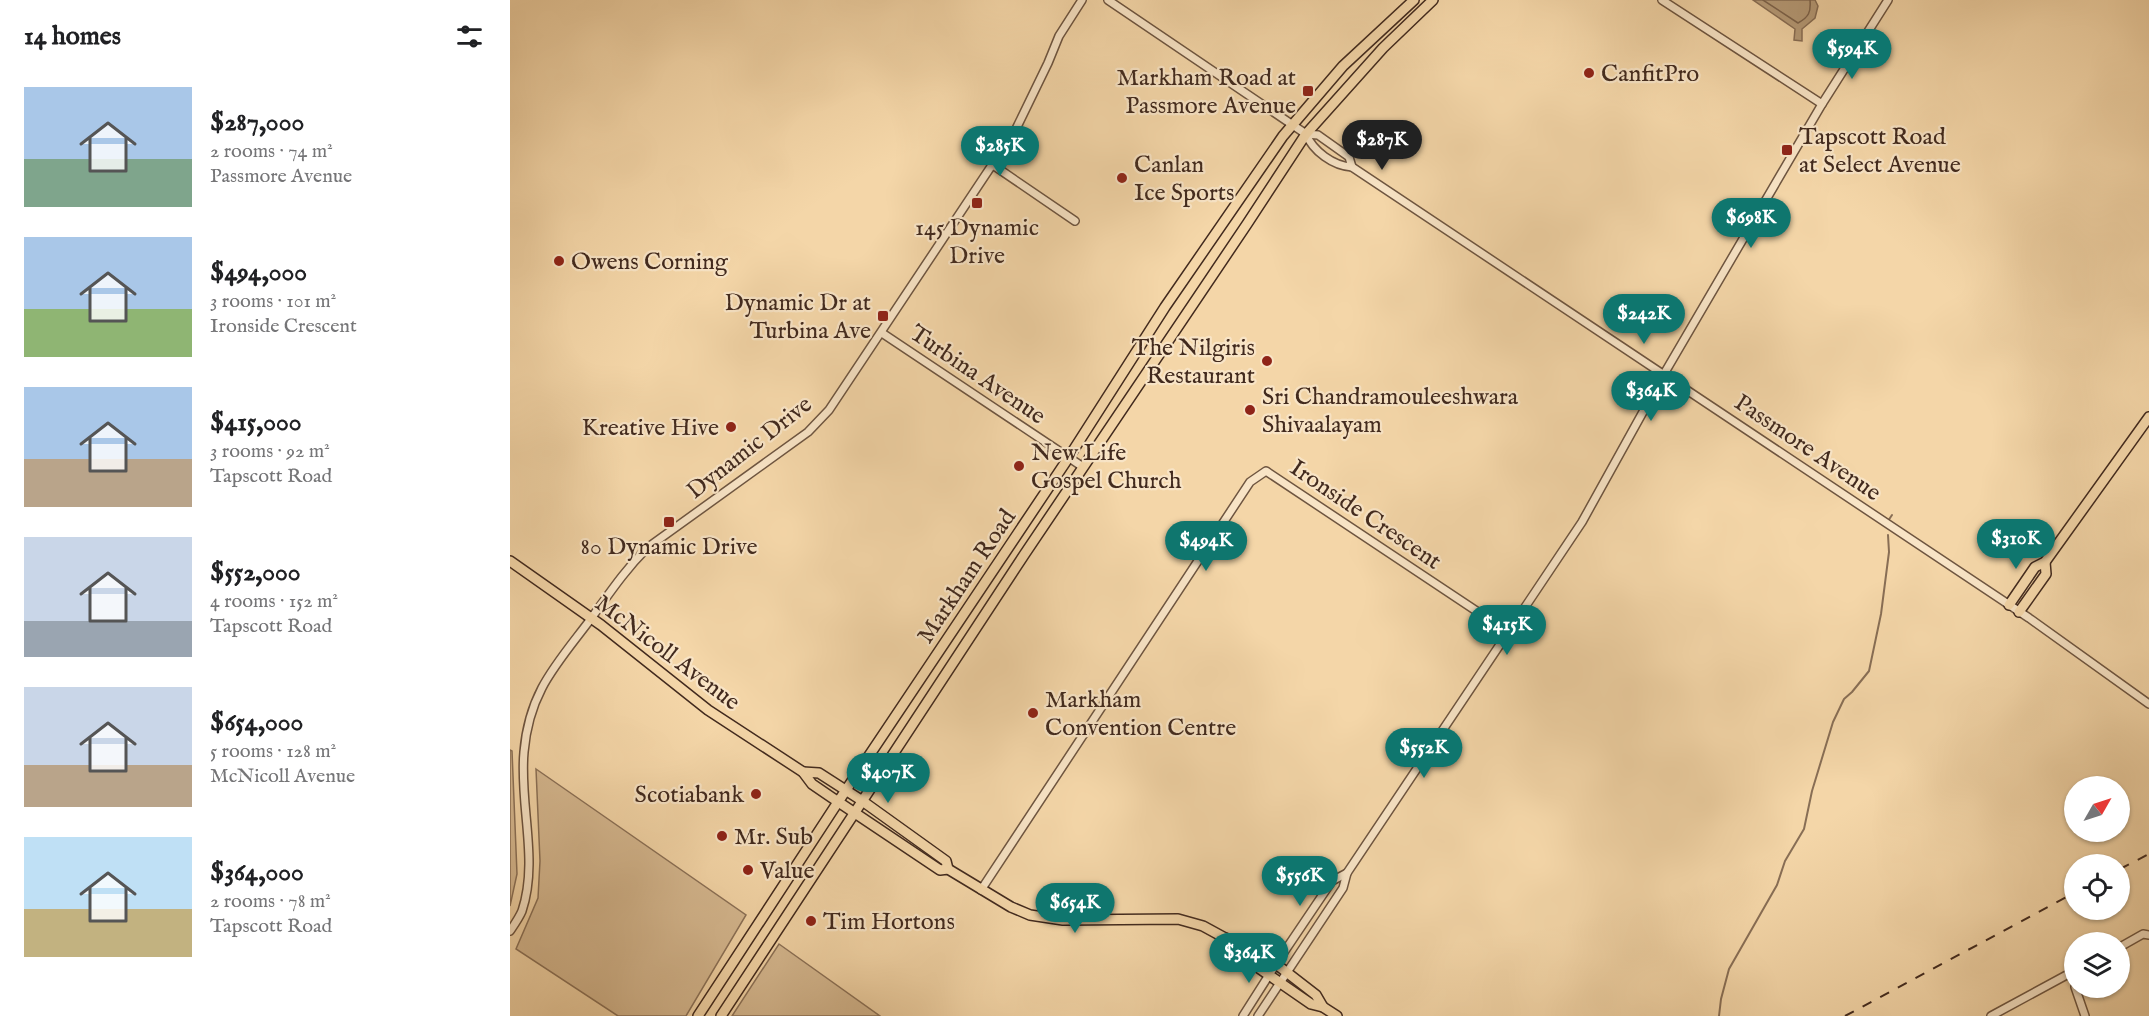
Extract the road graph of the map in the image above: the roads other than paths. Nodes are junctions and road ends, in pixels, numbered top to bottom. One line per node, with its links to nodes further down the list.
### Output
1 (1082, 0): 10 (street, Dynamic Drive)
2 (1108, 0): 8 (street, Passmore Avenue)
3 (1414, 0): 8 (main road, Markham Road)
4 (1433, 0): 9 (main road, Markham Road)
5 (1662, 0): 7 (street)
6 (1888, 0): 7 (street)
7 (1822, 104): 14 (street)
8 (1292, 124): 9 (street, Passmore Avenue); 16 (main road, Markham Road)
9 (1306, 134): 11 (street, Passmore Avenue); 11 (street, Passmore Avenue); 17 (main road, Markham Road)
10 (993, 165): 12 (street); 13 (street, Dynamic Drive)
11 (1353, 167): 14 (street, Passmore Avenue)
12 (1075, 221)
13 (882, 333): 16 (street, Turbina Avenue); 22 (street, Dynamic Drive)
14 (1664, 374): 20 (street, Passmore Avenue); 23 (street)
15 (2149, 417): 19 (main road)
16 (1069, 457): 17 (street, Turbina Avenue); 26 (main road, Markham Road)
17 (1083, 467): 27 (main road, Markham Road)
18 (510, 561): 22 (main road, McNicoll Avenue)
19 (2045, 562): 20 (main road); 21 (main road)
20 (2009, 605): 21 (street, Passmore Avenue)
21 (2019, 612): 24 (street, Passmore Avenue)
22 (591, 618): 25 (main road, McNicoll Avenue); 33 (street, Dynamic Drive)
23 (1508, 632): 31 (street); 32 (street, Ironside Crescent)
24 (2149, 704)
25 (803, 772): 26 (main road, McNicoll Avenue); 28 (main road, McNicoll Avenue)
26 (846, 791): 27 (main road, McNicoll Avenue); 28 (main road, Markham Road)
27 (861, 800): 29 (main road, Markham Road); 30 (main road, McNicoll Avenue)
28 (838, 801): 29 (main road, McNicoll Avenue); 45 (main road, Markham Road)
29 (853, 812): 30 (main road, McNicoll Avenue); 46 (main road, Markham Road)
30 (948, 869): 32 (main road, McNicoll Avenue)
31 (1347, 873): 37 (street); 38 (street)
32 (981, 890): 35 (main road, McNicoll Avenue)
33 (510, 931)
34 (2149, 935): 36 (street)
35 (1225, 938): 37 (main road, McNicoll Avenue); 39 (main road, McNicoll Avenue)
36 (2130, 941)
37 (1276, 964): 38 (main road, McNicoll Avenue); 39 (street)
38 (1286, 972): 41 (street); 43 (main road, McNicoll Avenue)
39 (1269, 974): 41 (main road, McNicoll Avenue); 47 (street)
40 (2064, 977): 44 (street)
41 (1280, 982): 43 (main road, McNicoll Avenue); 48 (street)
42 (2079, 998): 50 (street)
43 (1323, 1007): 49 (main road, McNicoll Avenue)
44 (1995, 1015)
45 (698, 1016)
46 (720, 1016)
47 (1243, 1016)
48 (1258, 1016)
49 (1337, 1016)
50 (2085, 1016)

